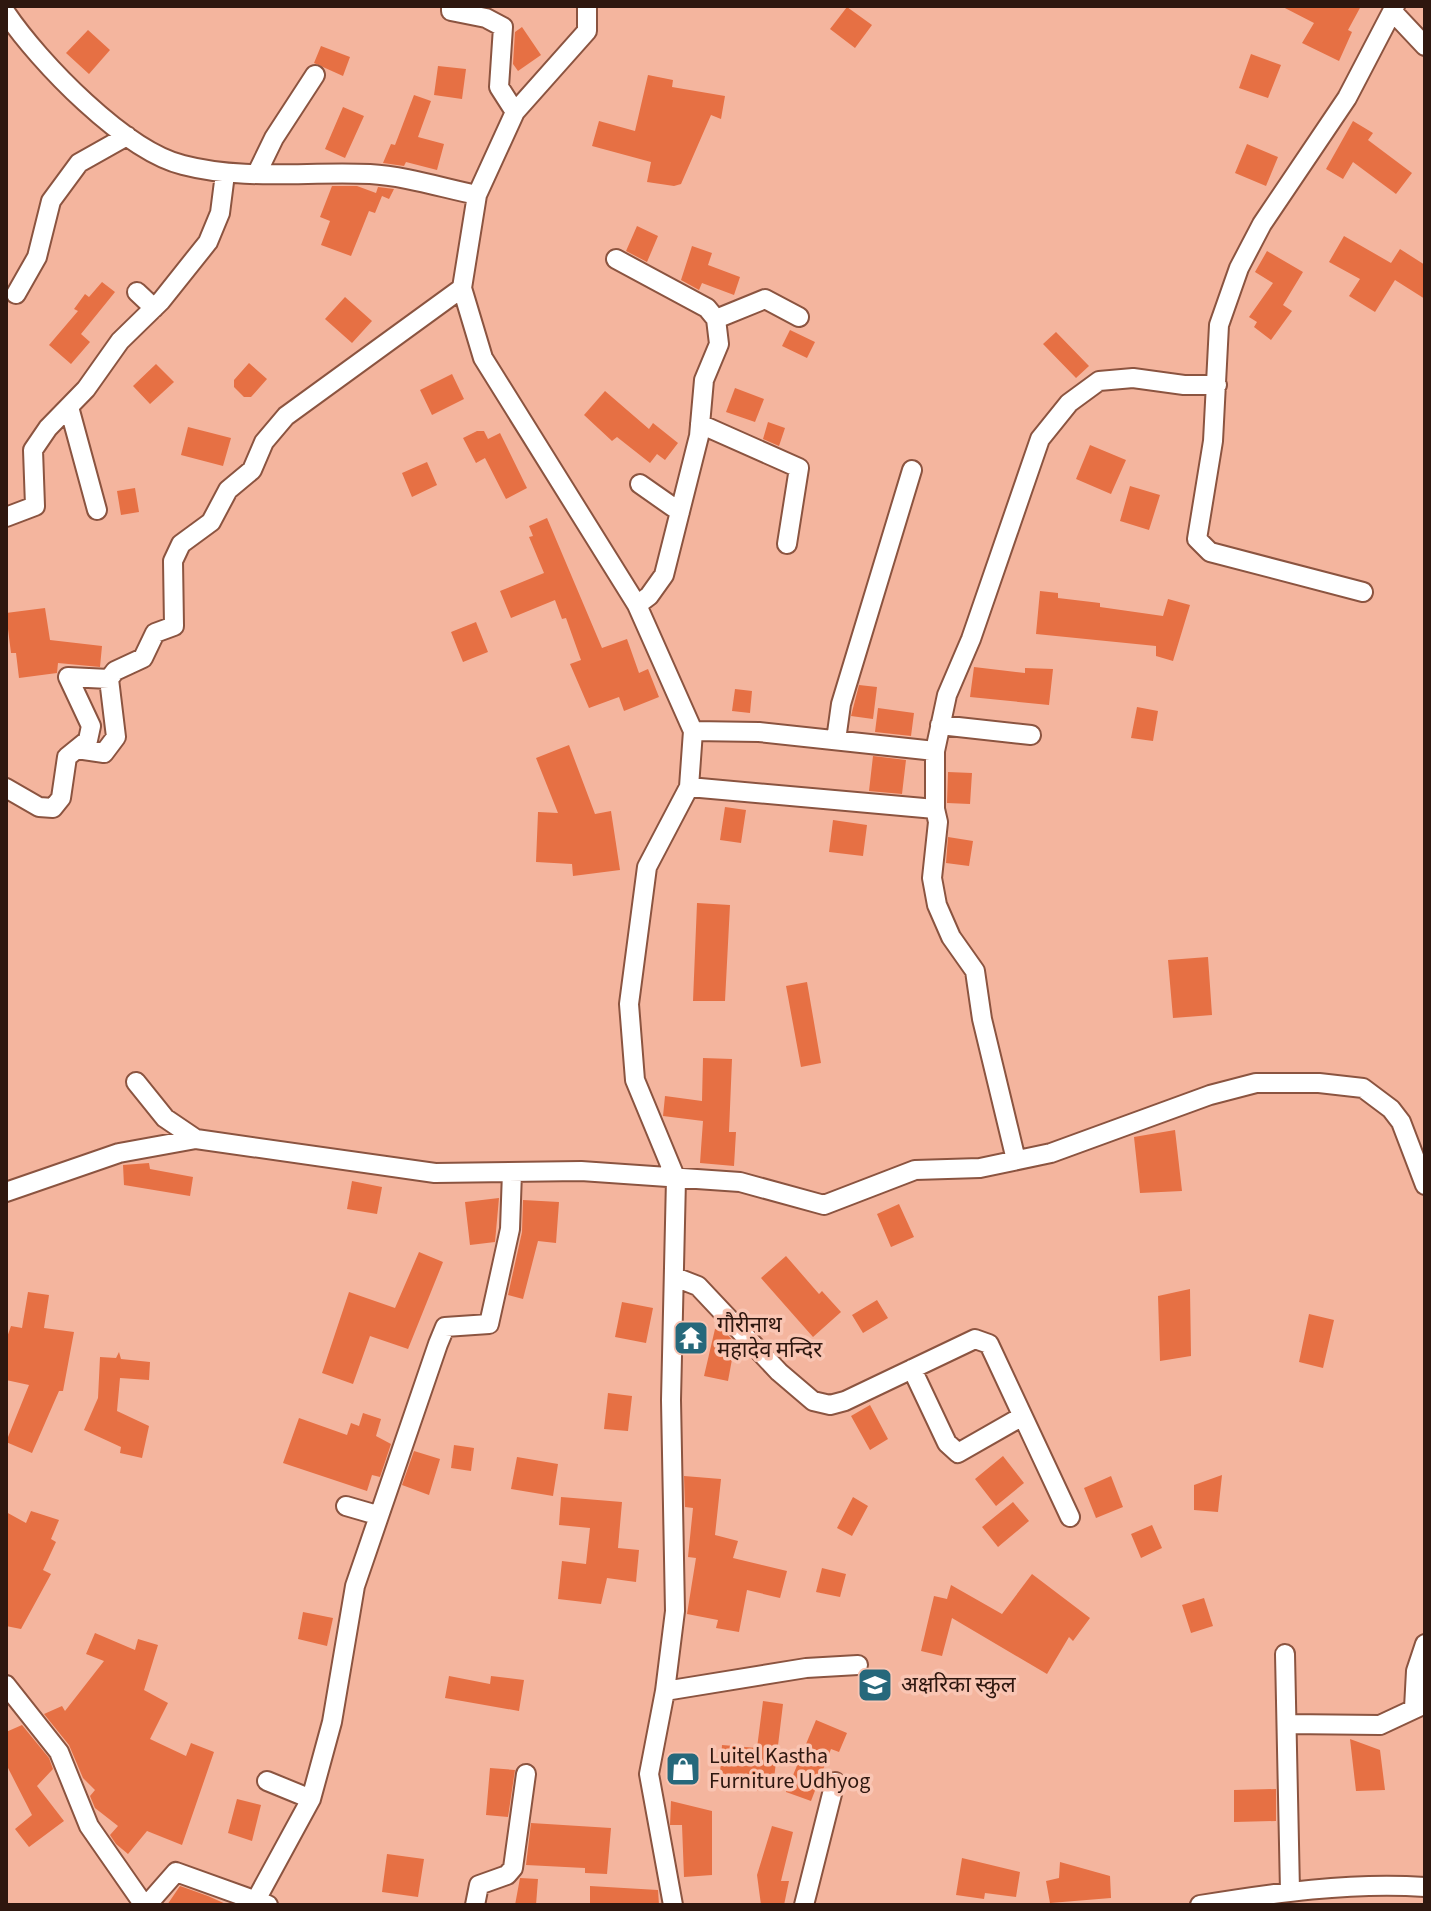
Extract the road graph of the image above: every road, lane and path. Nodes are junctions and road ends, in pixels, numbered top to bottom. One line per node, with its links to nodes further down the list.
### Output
1 (451, 6): 7 (street)
2 (587, 6): 7 (street)
3 (1394, 9): 5 (street); 19 (street)
4 (6, 13): 8 (street)
5 (1425, 46)
6 (315, 75): 9 (street)
7 (515, 112): 11 (street)
8 (127, 136): 10 (street); 15 (street)
9 (257, 173): 10 (street); 11 (street)
10 (225, 174): 16 (street)
11 (477, 195): 13 (street)
12 (616, 259): 18 (street)
13 (462, 288): 29 (street); 30 (street)
14 (137, 292): 16 (street)
15 (16, 294)
16 (154, 308): 20 (street)
17 (799, 317): 18 (street)
18 (716, 319): 21 (street)
19 (1217, 385): 28 (street); 31 (street)
20 (69, 407): 24 (street); 26 (street)
21 (700, 424): 25 (street); 27 (street)
22 (912, 470): 34 (street)
23 (640, 484): 25 (street)
24 (97, 510)
25 (680, 512): 29 (street)
26 (6, 517)
27 (787, 544)
28 (1363, 592)
29 (637, 605): 32 (street)
30 (109, 679): 35 (street); 35 (street)
31 (940, 725): 33 (street); 36 (street)
32 (693, 731): 34 (street); 37 (street)
33 (1031, 735)
34 (836, 740): 36 (street)
35 (77, 749): 38 (street)
36 (935, 751): 39 (street)
37 (689, 787): 39 (street); 44 (street)
38 (6, 788)
39 (935, 809): 42 (street)
40 (136, 1082): 41 (street)
41 (196, 1139): 43 (street); 46 (street)
42 (1016, 1160): 44 (street); 45 (street)
43 (512, 1172): 44 (street); 51 (street)
44 (676, 1179): 47 (street)
45 (1425, 1185)
46 (6, 1192)
47 (675, 1277): 48 (street); 57 (street)
48 (912, 1369): 49 (street); 49 (street)
49 (1021, 1417): 52 (street)
50 (346, 1506): 51 (street)
51 (377, 1515): 63 (street)
52 (1070, 1517)
53 (1425, 1644): 58 (street)
54 (1285, 1654): 59 (street)
55 (858, 1665): 57 (street)
56 (6, 1685): 67 (street)
57 (665, 1691): 69 (street)
58 (1419, 1706): 59 (street)
59 (1287, 1724): 65 (street)
60 (526, 1774): 68 (street)
61 (267, 1781): 63 (street)
62 (835, 1782): 70 (street)
63 (311, 1799): 66 (street)
64 (1425, 1887): 65 (street)
65 (1290, 1891): 71 (street)
66 (262, 1903): 67 (street)
67 (145, 1905)
68 (475, 1905)
69 (673, 1905)
70 (804, 1905)
71 (1200, 1905)

